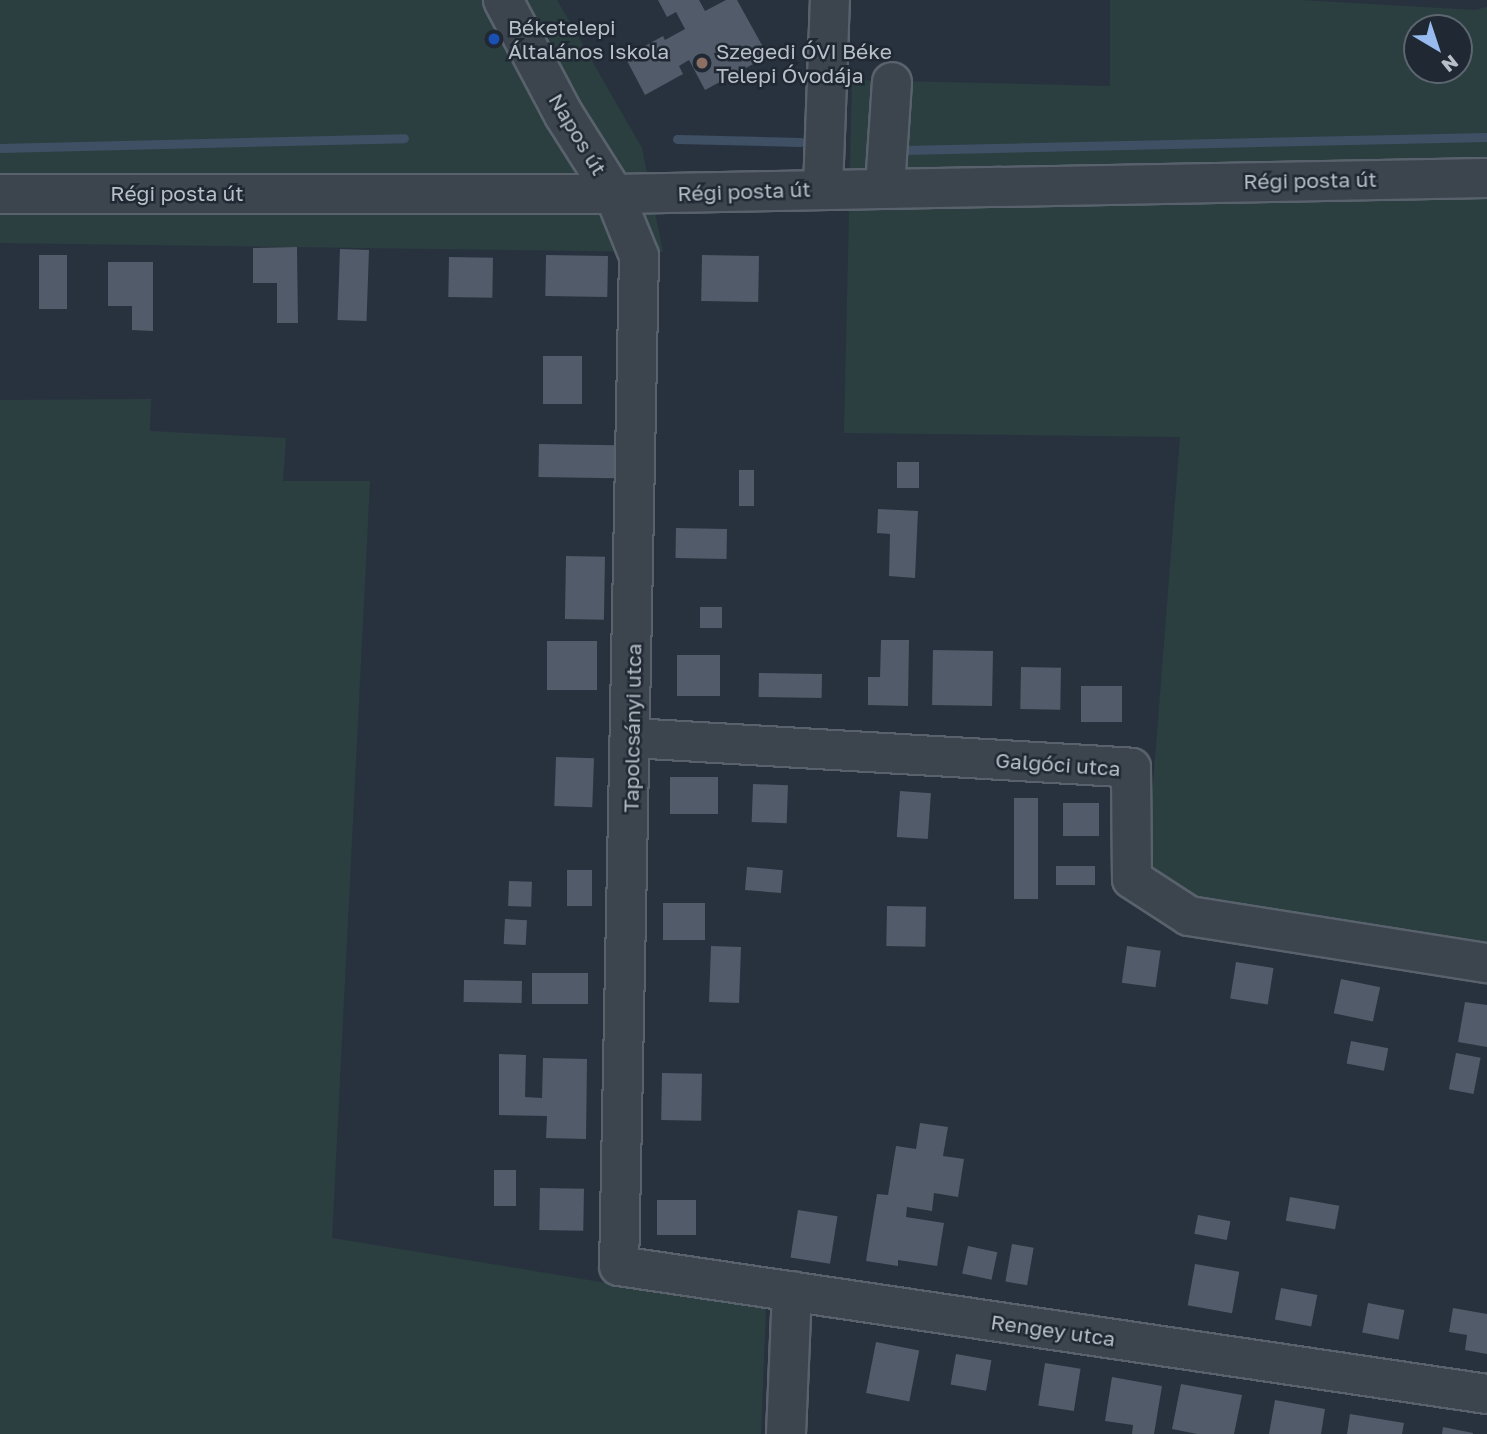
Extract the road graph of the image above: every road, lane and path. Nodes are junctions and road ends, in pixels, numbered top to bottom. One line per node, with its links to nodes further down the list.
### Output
1 (503, 0): 8 (street, Napos út)
2 (830, 0): 6 (street)
3 (892, 82): 5 (street)
4 (1487, 178): 5 (street, Régi posta út)
5 (885, 187): 6 (street, Régi posta út)
6 (823, 189): 8 (street, Régi posta út)
7 (0, 194): 8 (street, Régi posta út)
8 (614, 194): 9 (street, Tapolcsányi utca)
9 (632, 738): 10 (street, Galgóci utca); 11 (street, Tapolcsányi utca)
10 (1487, 963)
11 (619, 1266): 12 (street, Rengey utca)
12 (792, 1291): 13 (street, Rengey utca); 14 (street)
13 (1487, 1394)
14 (786, 1434)

